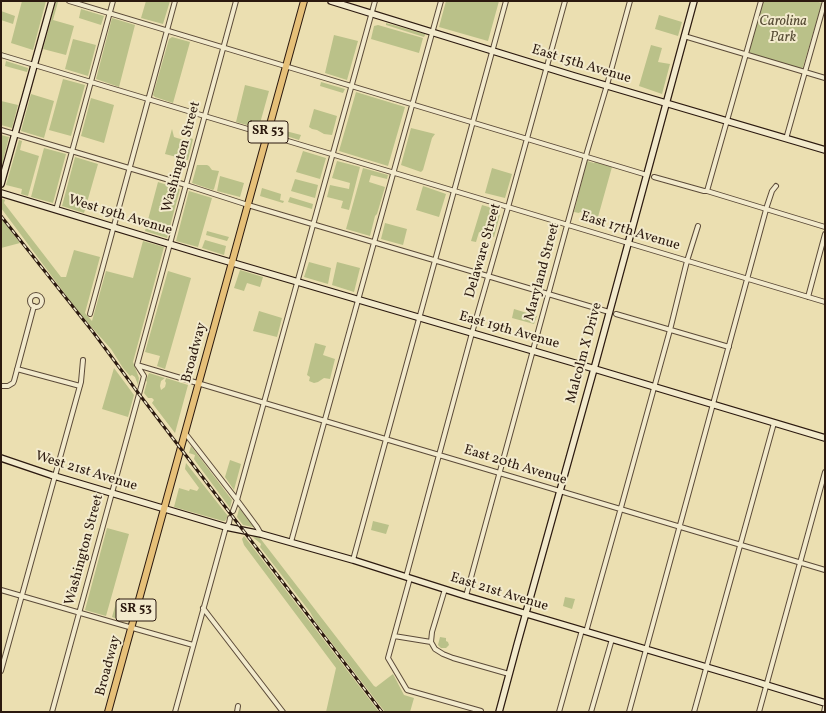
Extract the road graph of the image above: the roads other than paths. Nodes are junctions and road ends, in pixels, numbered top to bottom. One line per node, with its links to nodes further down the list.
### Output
1 (52, 1): 25 (street)
2 (69, 1): 16 (street)
3 (113, 1): 16 (street)
4 (175, 1): 18 (street)
5 (236, 1): 21 (street, Washington Street)
6 (304, 1): 26 (main road, Broadway / SR 53)
7 (331, 1): 17 (street, East 15th Avenue)
8 (375, 1): 17 (street)
9 (441, 1): 19 (street)
10 (506, 1): 22 (street)
11 (565, 1): 27 (street, Delaware Street)
12 (630, 1): 31 (street, Maryland Street)
13 (694, 1): 20 (street, Malcolm X Drive)
14 (761, 1): 24 (street)
15 (823, 2): 28 (street)
16 (110, 13): 18 (street); 30 (street)
17 (372, 14): 19 (street, East 15th Avenue); 32 (street)
18 (166, 30): 21 (street); 33 (street)
19 (432, 32): 22 (street, East 15th Avenue); 35 (street)
20 (684, 36): 24 (street); 34 (street, Malcolm X Drive)
21 (224, 48): 26 (street); 36 (street, Washington Street)
22 (492, 50): 27 (street, East 15th Avenue); 38 (street)
23 (1, 55): 25 (street, East 17th Avenue)
24 (746, 55): 28 (street); 37 (street)
25 (34, 65): 30 (street, East 17th Avenue); 40 (street)
26 (286, 67): 32 (street); 41 (main road, Broadway / SR 53)
27 (547, 67): 31 (street, East 15th Avenue); 42 (street, Delaware Street)
28 (805, 72): 29 (street); 43 (street)
29 (825, 78)
30 (91, 82): 33 (street, East 17th Avenue); 45 (street)
31 (607, 85): 34 (street, East 15th Avenue); 47 (street, Maryland Street)
32 (352, 87): 35 (street); 46 (street)
33 (148, 99): 36 (street, East 17th Avenue); 48 (street)
34 (666, 102): 37 (street, East 15th Avenue); 50 (street, Malcolm X Drive)
35 (412, 105): 38 (street); 49 (street)
36 (205, 116): 41 (street, East 17th Avenue); 53 (street, Washington Street)
37 (727, 121): 43 (street, East 15th Avenue); 56 (street)
38 (473, 123): 42 (street); 55 (street)
39 (1, 130): 40 (street)
40 (15, 134): 45 (street); 52 (street)
41 (267, 135): 46 (street, East 17th Avenue); 58 (main road, Broadway / SR 53)
42 (527, 139): 47 (street); 59 (street, Delaware Street)
43 (786, 139): 44 (street, East 15th Avenue)
44 (825, 150)
45 (72, 151): 48 (street); 60 (street)
46 (333, 155): 49 (street, East 17th Avenue); 62 (street)
47 (586, 156): 50 (street); 63 (street, Maryland Street)
48 (129, 168): 53 (street); 64 (street)
49 (393, 173): 55 (street, East 17th Avenue); 68 (street)
50 (647, 175): 69 (street, Malcolm X Drive)
51 (654, 177): 56 (street)
52 (1, 184)
53 (186, 185): 58 (street); 70 (street, Washington Street)
54 (776, 186): 61 (street)
55 (454, 191): 59 (street, East 17th Avenue); 71 (street)
56 (707, 191): 61 (street)
57 (1, 193): 60 (street, West 19th Avenue)
58 (248, 205): 62 (street); 73 (main road, Broadway / SR 53)
59 (508, 207): 63 (street, East 17th Avenue); 74 (street, Delaware Street)
60 (56, 210): 64 (street, West 19th Avenue)
61 (766, 210): 66 (street); 75 (street)
62 (314, 224): 68 (street); 76 (street)
63 (567, 225): 69 (street, East 17th Avenue); 77 (street, Maryland Street)
64 (114, 226): 70 (street, West 19th Avenue); 83 (street)
65 (698, 226): 72 (street)
66 (825, 227)
67 (825, 234): 78 (street)
68 (374, 242): 71 (street); 79 (street)
69 (628, 243): 72 (street, East 17th Avenue); 82 (street, Malcolm X Drive)
70 (170, 244): 73 (street, West 19th Avenue); 91 (street, Washington Street)
71 (435, 260): 74 (street); 85 (street)
72 (687, 261): 75 (street, East 17th Avenue); 86 (street)
73 (232, 262): 76 (street, East 19th Avenue); 94 (main road, Broadway / SR 53)
74 (488, 276): 77 (street); 87 (street, Delaware Street)
75 (747, 279): 78 (street, East 17th Avenue); 88 (street)
76 (297, 282): 79 (street, East 19th Avenue); 98 (street)
77 (548, 294): 82 (street); 89 (street, Maryland Street)
78 (808, 297): 80 (street, East 17th Avenue)
79 (358, 300): 85 (street, East 19th Avenue); 100 (street)
80 (825, 302)
81 (34, 306): 92 (street)
82 (609, 312): 93 (street, Malcolm X Drive)
83 (90, 314)
84 (616, 314): 86 (street)
85 (419, 318): 87 (street, East 19th Avenue); 104 (street)
86 (670, 330): 88 (street); 97 (street)
87 (472, 333): 89 (street, East 19th Avenue); 105 (street, Delaware Street)
88 (728, 347): 99 (street)
89 (533, 351): 93 (street, East 19th Avenue); 108 (street, Maryland Street)
90 (83, 360): 96 (street)
91 (137, 364): 94 (street, East 20th Avenue); 111 (street, Washington Street)
92 (17, 369): 95 (street); 96 (street)
93 (594, 369): 97 (street, East 19th Avenue); 110 (street, Malcolm X Drive)
94 (199, 383): 98 (street, East 20th Avenue); 102 (main road, Broadway / SR 53)
95 (1, 386)
96 (80, 386): 109 (street)
97 (654, 387): 99 (street, East 19th Avenue); 114 (street)
98 (264, 403): 100 (street, East 20th Avenue); 112 (street)
99 (713, 404): 101 (street, East 19th Avenue); 118 (street)
100 (325, 421): 104 (street, East 20th Avenue); 120 (street)
101 (774, 423): 103 (street, East 19th Avenue); 121 (street)
102 (185, 433): 112 (street); 113 (main road, Broadway / SR 53)
103 (825, 438)
104 (386, 439): 105 (street, East 20th Avenue); 122 (street)
105 (439, 455): 108 (street, East 20th Avenue); 125 (street, Delaware Street)
106 (1, 458): 109 (street, West 21st Avenue)
107 (825, 472): 123 (street)
108 (499, 473): 110 (street, East 20th Avenue); 129 (street, Maryland Street)
109 (54, 476): 111 (street, West 21st Avenue); 128 (street)
110 (559, 491): 114 (street, East 20th Avenue); 132 (street, Malcolm X Drive)
111 (112, 493): 113 (street, West 21st Avenue); 131 (street, Washington Street)
112 (237, 500): 115 (street); 119 (street)
113 (164, 509): 117 (street, East 21st Avenue); 133 (main road, Broadway / SR 53)
114 (621, 509): 118 (street, East 20th Avenue); 134 (street)
115 (233, 511)
116 (230, 518): 117 (street)
117 (226, 527): 119 (street, East 21st Avenue); 130 (street)
118 (679, 527): 121 (street, East 20th Avenue); 139 (street)
119 (261, 534): 120 (street, East 21st Avenue)
120 (291, 542): 122 (street, East 21st Avenue)
121 (740, 545): 123 (street, East 20th Avenue); 140 (street)
122 (353, 560): 125 (street, East 21st Avenue)
123 (800, 563): 124 (street, East 20th Avenue); 143 (street)
124 (825, 570)
125 (408, 577): 126 (street, East 21st Avenue); 135 (street, Delaware Street)
126 (445, 589): 129 (street, East 21st Avenue); 137 (street)
127 (1, 590): 128 (street)
128 (22, 596): 131 (street); 141 (street)
129 (466, 596): 132 (street, East 21st Avenue)
130 (203, 608): 138 (street); 152 (street)
131 (79, 613): 133 (street); 148 (street, Washington Street)
132 (526, 614): 134 (street, East 21st Avenue); 142 (street, Malcolm X Drive)
133 (131, 628): 138 (street); 149 (main road, Broadway / SR 53)
134 (584, 631): 136 (street, East 21st Avenue); 154 (street)
135 (394, 636): 137 (street); 147 (street, Delaware Street)
136 (612, 639): 139 (street, East 21st Avenue); 155 (street)
137 (431, 642): 142 (street)
138 (193, 645): 150 (street)
139 (646, 649): 140 (street, East 21st Avenue); 156 (street)
140 (706, 667): 143 (street, East 21st Avenue); 157 (street)
141 (1, 671)
142 (509, 674): 153 (street, Malcolm X Drive)
143 (766, 685): 144 (street, East 21st Avenue); 158 (street)
144 (825, 703)
145 (238, 706): 151 (street)
146 (825, 707): 159 (street)
147 (481, 711)
148 (52, 712)
149 (108, 712)
150 (175, 712)
151 (237, 712)
152 (283, 712)
153 (499, 712)
154 (559, 712)
155 (591, 712)
156 (629, 712)
157 (694, 712)
158 (759, 712)
159 (824, 712)

